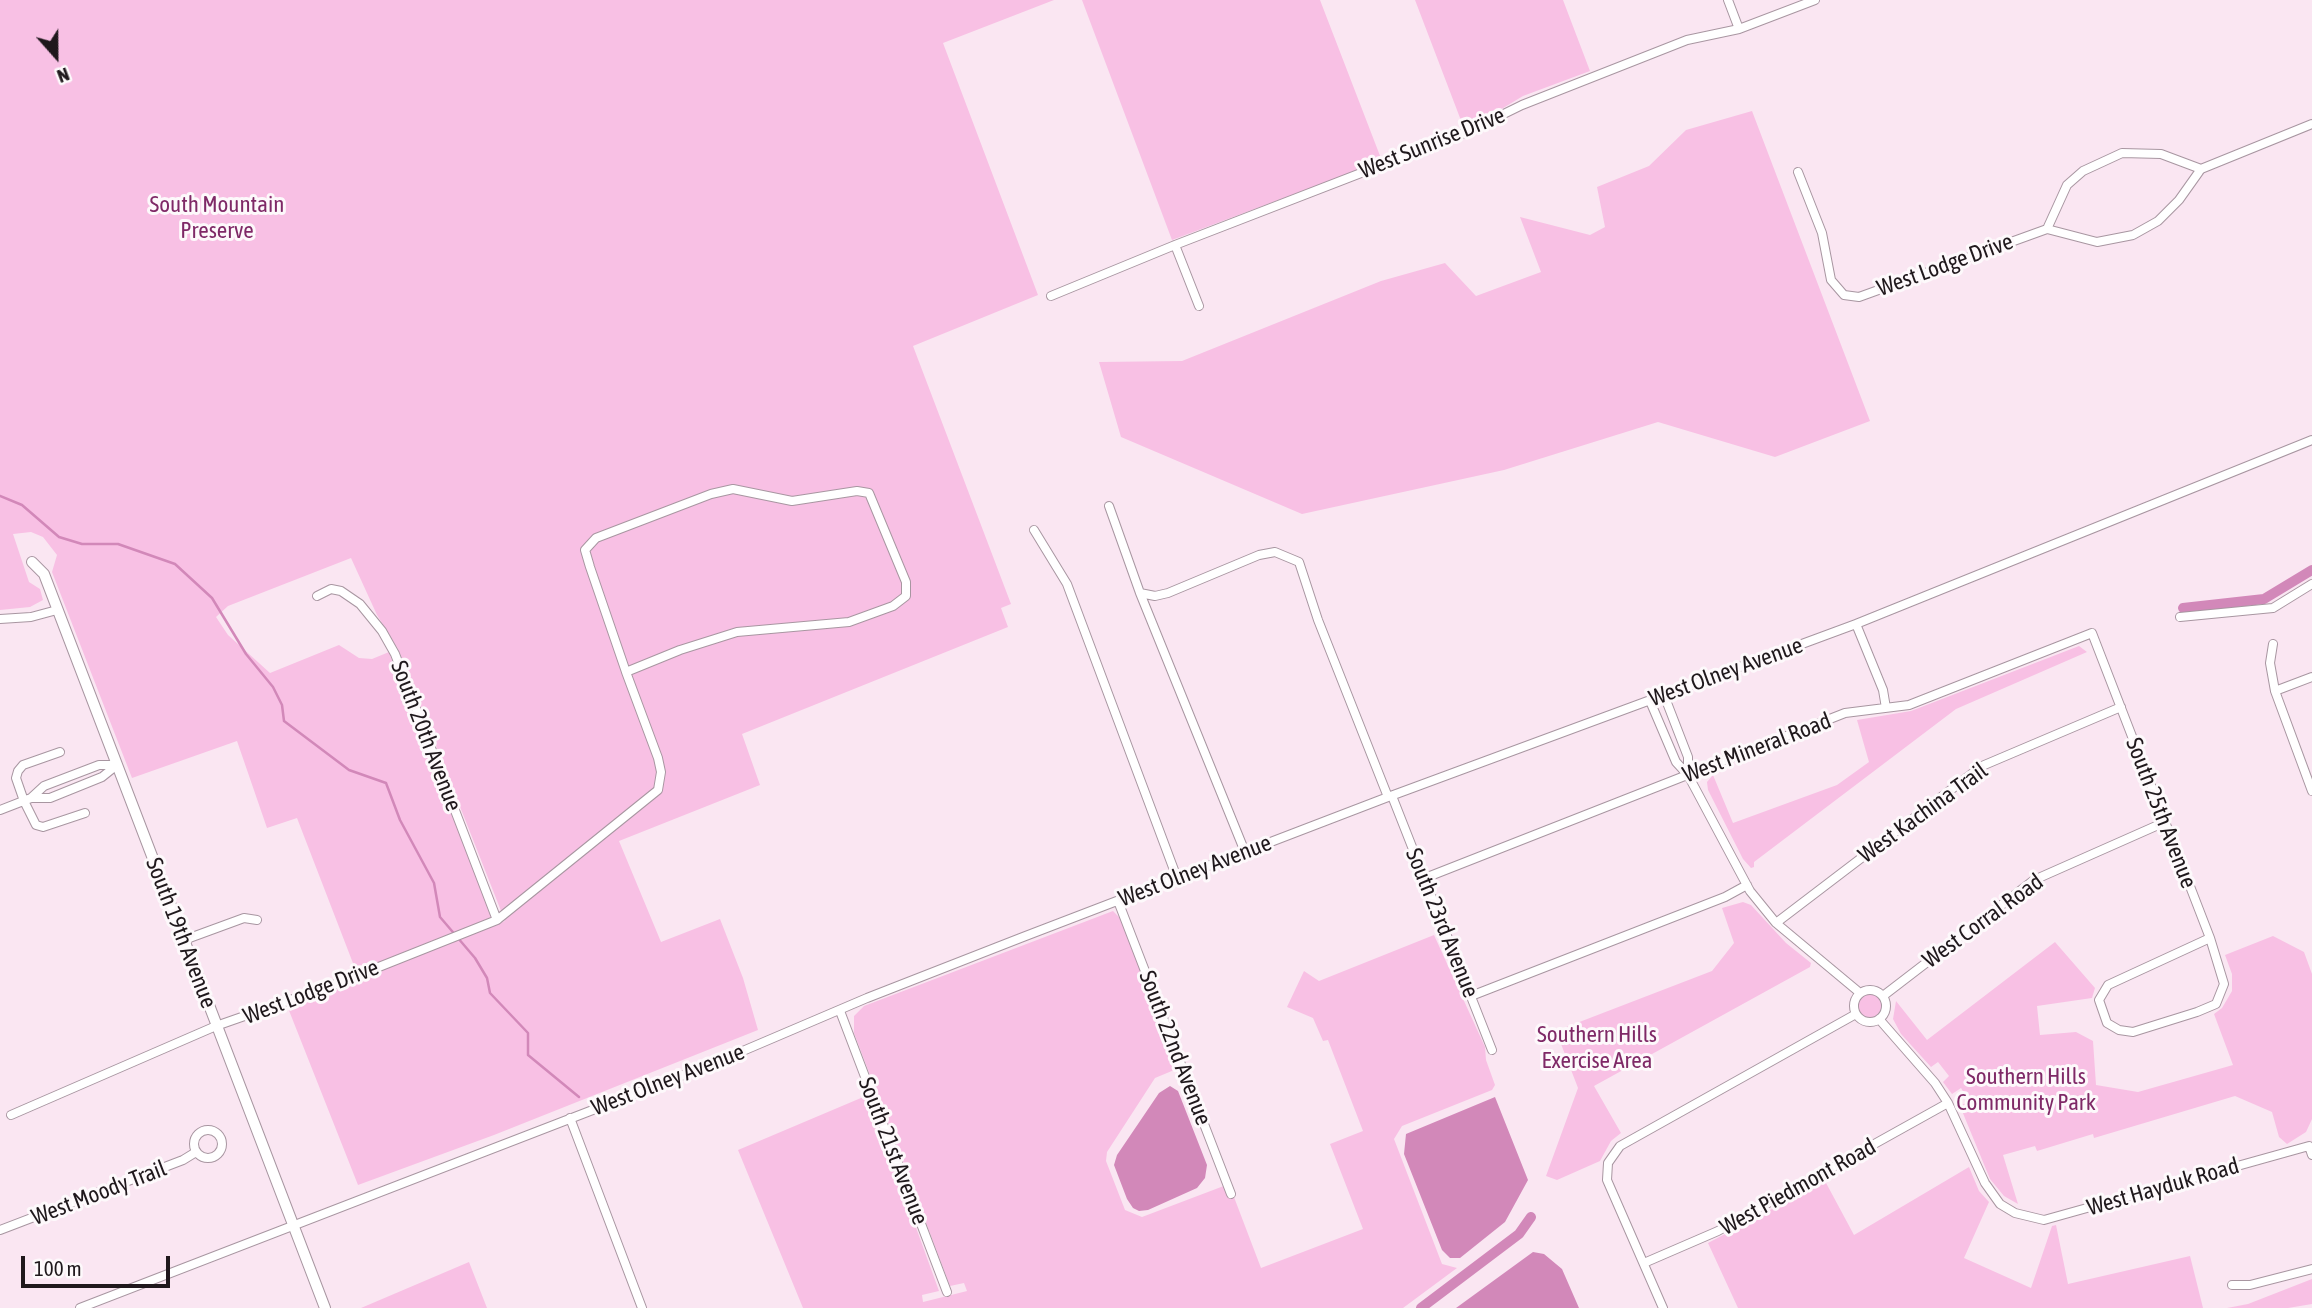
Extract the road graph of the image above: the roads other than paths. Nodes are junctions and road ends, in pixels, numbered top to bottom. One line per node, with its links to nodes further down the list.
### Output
1 (1728, 0): 3 (street)
2 (1815, 0): 3 (street, West Sunrise Drive)
3 (1739, 29): 8 (street, West Sunrise Drive)
4 (2312, 124): 5 (street)
5 (2201, 169): 7 (street); 7 (street)
6 (1798, 172): 7 (street, West Lodge Drive)
7 (2047, 229)
8 (1175, 244): 9 (street, West Sunrise Drive); 10 (street)
9 (1051, 296)
10 (1199, 306)
11 (2312, 440): 21 (street, West Olney Avenue)
12 (1109, 506): 16 (street)
13 (1034, 530): 43 (street)
14 (32, 562): 18 (street, South 19th Avenue)
15 (2312, 584): 19 (street)
16 (1140, 593): 37 (street, South 23rd Avenue); 42 (street)
17 (317, 596): 48 (street, South 20th Avenue)
18 (57, 610): 20 (street); 34 (street, South 19th Avenue)
19 (2180, 617)
20 (0, 619)
21 (1856, 624): 27 (street, West Olney Avenue); 30 (street)
22 (2092, 633): 29 (street, South 25th Avenue); 30 (street, West Mineral Road)
23 (2273, 644): 26 (street)
24 (626, 673): 24 (street, West Lodge Drive); 48 (street, West Lodge Drive)
25 (2312, 677): 26 (street)
26 (2275, 691): 36 (street)
27 (1664, 695): 28 (street, West Olney Avenue); 31 (street)
28 (1650, 701): 32 (street); 37 (street, West Olney Avenue)
29 (2121, 707): 41 (street, South 25th Avenue); 49 (street, West Kachina Trail)
30 (1886, 708): 35 (street, West Mineral Road)
31 (1681, 738): 32 (street); 35 (street)
32 (1667, 743): 35 (street)
33 (60, 752): 38 (street)
34 (117, 765): 38 (street); 38 (street); 51 (street, South 19th Avenue)
35 (1688, 775): 44 (street, West Mineral Road); 45 (street)
36 (2312, 791)
37 (1390, 797): 42 (street, West Olney Avenue); 44 (street, South 23rd Avenue)
38 (27, 799): 39 (street); 40 (street)
39 (0, 810)
40 (85, 813)
41 (2165, 822): 50 (street, South 25th Avenue); 54 (street, West Corral Road)
42 (1245, 852): 43 (street, West Olney Avenue)
43 (1177, 878): 46 (street, West Olney Avenue)
44 (1425, 878): 53 (street, South 23rd Avenue)
45 (1747, 886): 49 (street); 53 (street)
46 (1118, 901): 55 (street, West Olney Avenue); 65 (street, South 22nd Avenue)
47 (257, 920): 51 (street)
48 (497, 920): 58 (street, West Lodge Drive)
49 (1776, 923): 52 (street)
50 (2210, 938): 50 (street, South 25th Avenue)
51 (184, 940): 58 (street, South 19th Avenue)
52 (1860, 993): 54 (street); 56 (street)
53 (1471, 996): 59 (street, South 23rd Avenue)
54 (1883, 996): 57 (street)
55 (840, 1011): 62 (street, West Olney Avenue); 71 (street, South 21st Avenue)
56 (1856, 1014): 57 (street); 68 (street)
57 (1879, 1019): 60 (street)
58 (216, 1026): 61 (street, West Lodge Drive); 66 (street, South 19th Avenue)
59 (1492, 1050)
60 (1948, 1103): 63 (street, West Hayduk Road); 68 (street, West Piedmont Road)
61 (11, 1115)
62 (570, 1118): 66 (street, West Olney Avenue); 74 (street)
63 (2311, 1150)
64 (197, 1152): 67 (street, West Moody Trail)
65 (1231, 1195)
66 (293, 1225): 72 (street, West Olney Avenue); 73 (street, South 19th Avenue)
67 (0, 1230)
68 (1644, 1263): 75 (street)
69 (2312, 1269): 70 (street)
70 (2232, 1285)
71 (947, 1292)
72 (80, 1308)
73 (325, 1308)
74 (642, 1308)
75 (1663, 1308)

